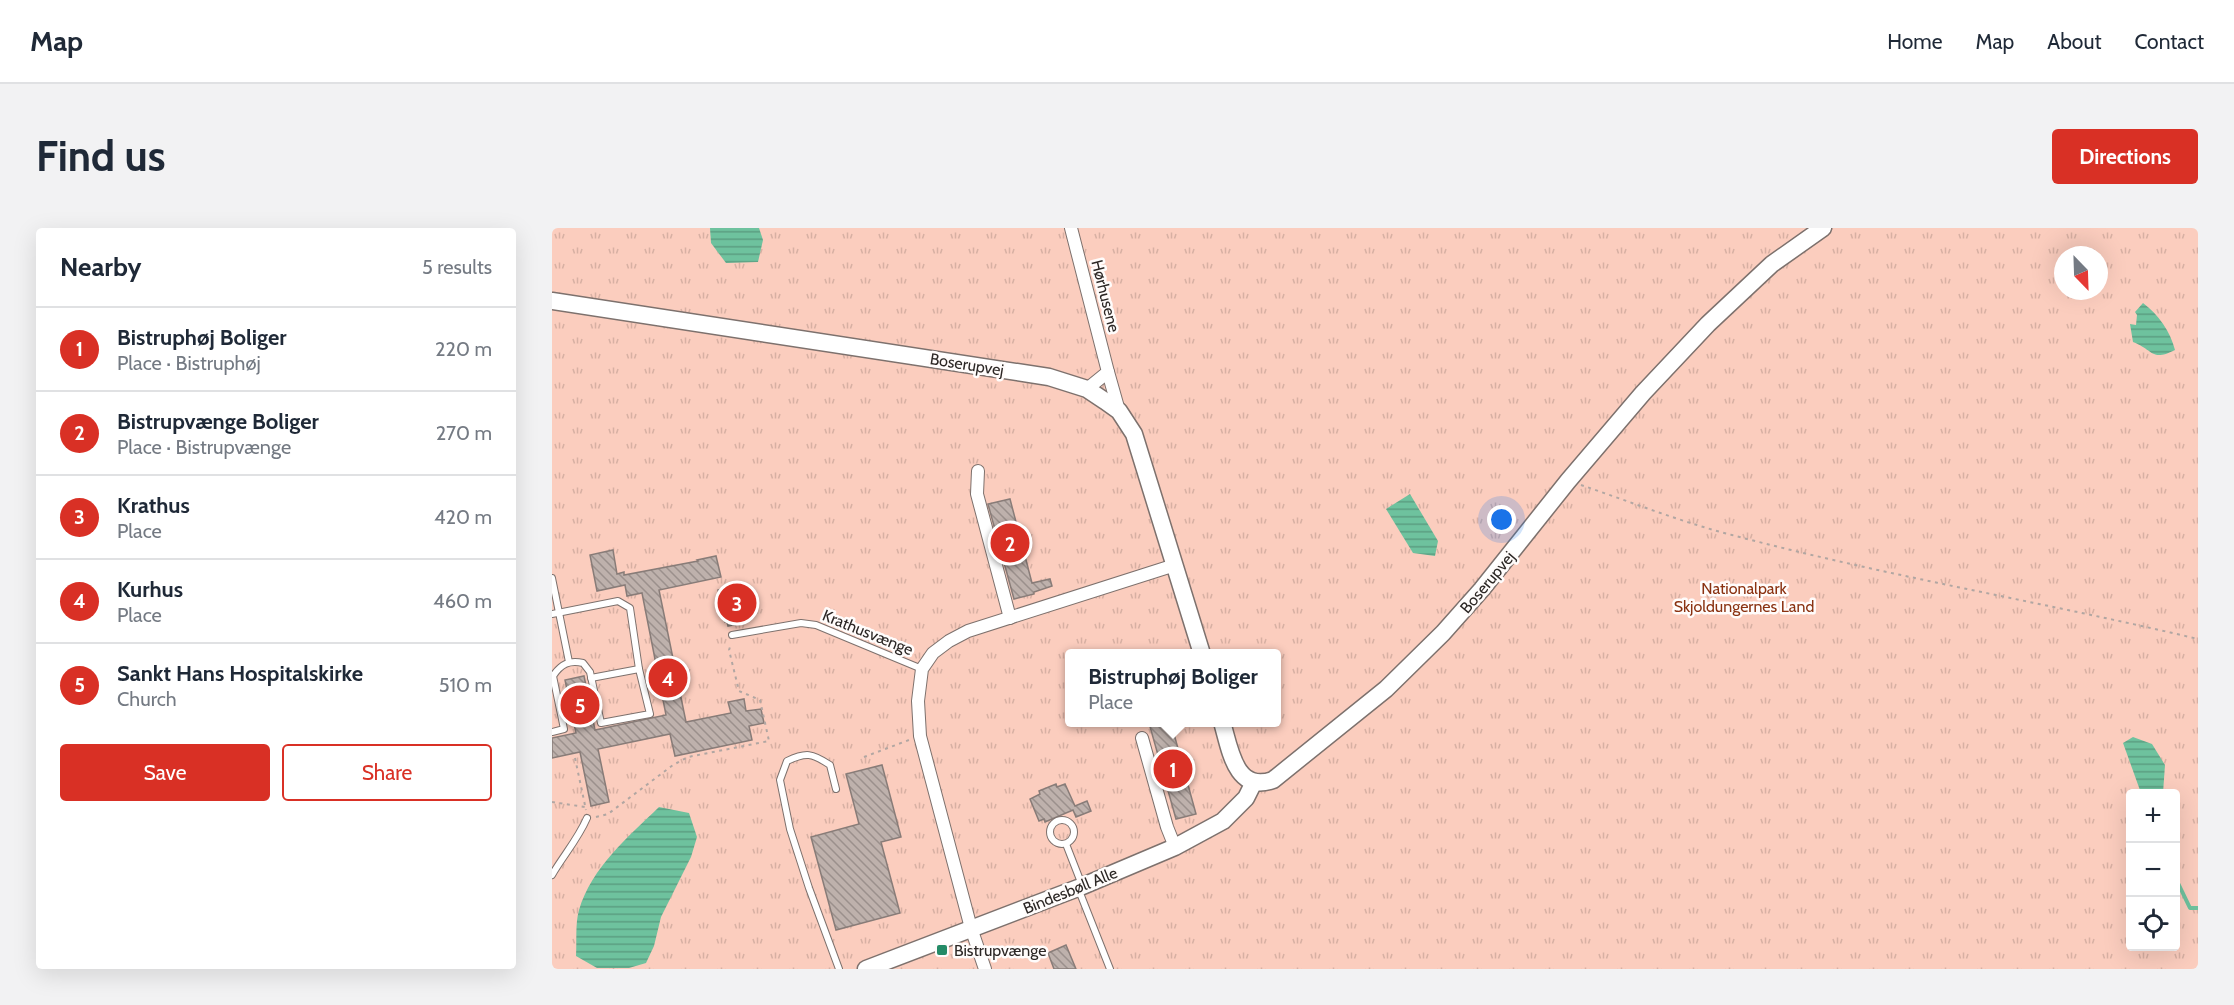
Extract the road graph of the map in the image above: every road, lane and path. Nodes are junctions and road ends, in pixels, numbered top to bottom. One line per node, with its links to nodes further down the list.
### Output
1 (1071, 228): 4 (street, Hørhusene)
2 (1823, 228): 8 (street, Boserupvej)
3 (552, 301): 5 (street, Boserupvej)
4 (1108, 372): 5 (street); 6 (street, Hørhusene)
5 (1087, 389): 6 (street, Boserupvej)
6 (1119, 411): 9 (street, Boserupvej)
7 (978, 471): 12 (street)
8 (1568, 481): 14 (path); 27 (street, Boserupvej)
9 (1176, 565): 12 (street); 15 (street, Boserupvej)
10 (552, 578): 11 (lane)
11 (556, 613): 16 (lane); 17 (lane)
12 (1010, 618): 18 (street)
13 (732, 635): 18 (lane, Krathusvænge); 31 (path)
14 (2198, 639)
15 (1201, 649)
16 (569, 662): 19 (lane); 20 (lane)
17 (639, 669): 19 (lane); 19 (lane)
18 (922, 669): 23 (street)
19 (591, 678)
20 (554, 687): 22 (lane)
21 (1223, 727): 27 (street)
22 (552, 732)
23 (920, 736): 25 (path); 36 (street)
24 (1142, 738): 33 (street)
25 (864, 757)
26 (575, 758): 30 (path)
27 (1254, 782): 33 (street, Bindesbøll Alle)
28 (836, 789): 37 (lane)
29 (552, 802): 30 (path)
30 (585, 807): 31 (path)
31 (587, 818): 34 (lane)
32 (1066, 844): 32 (lane); 35 (lane)
33 (1175, 847): 35 (street, Bindesbøll Alle)
34 (552, 875)
35 (1080, 887): 36 (street, Bindesbøll Alle); 40 (lane)
36 (971, 928): 38 (street, Bindesbøll Alle); 39 (street)
37 (839, 969)
38 (866, 969)
39 (985, 969)
40 (1110, 969)

